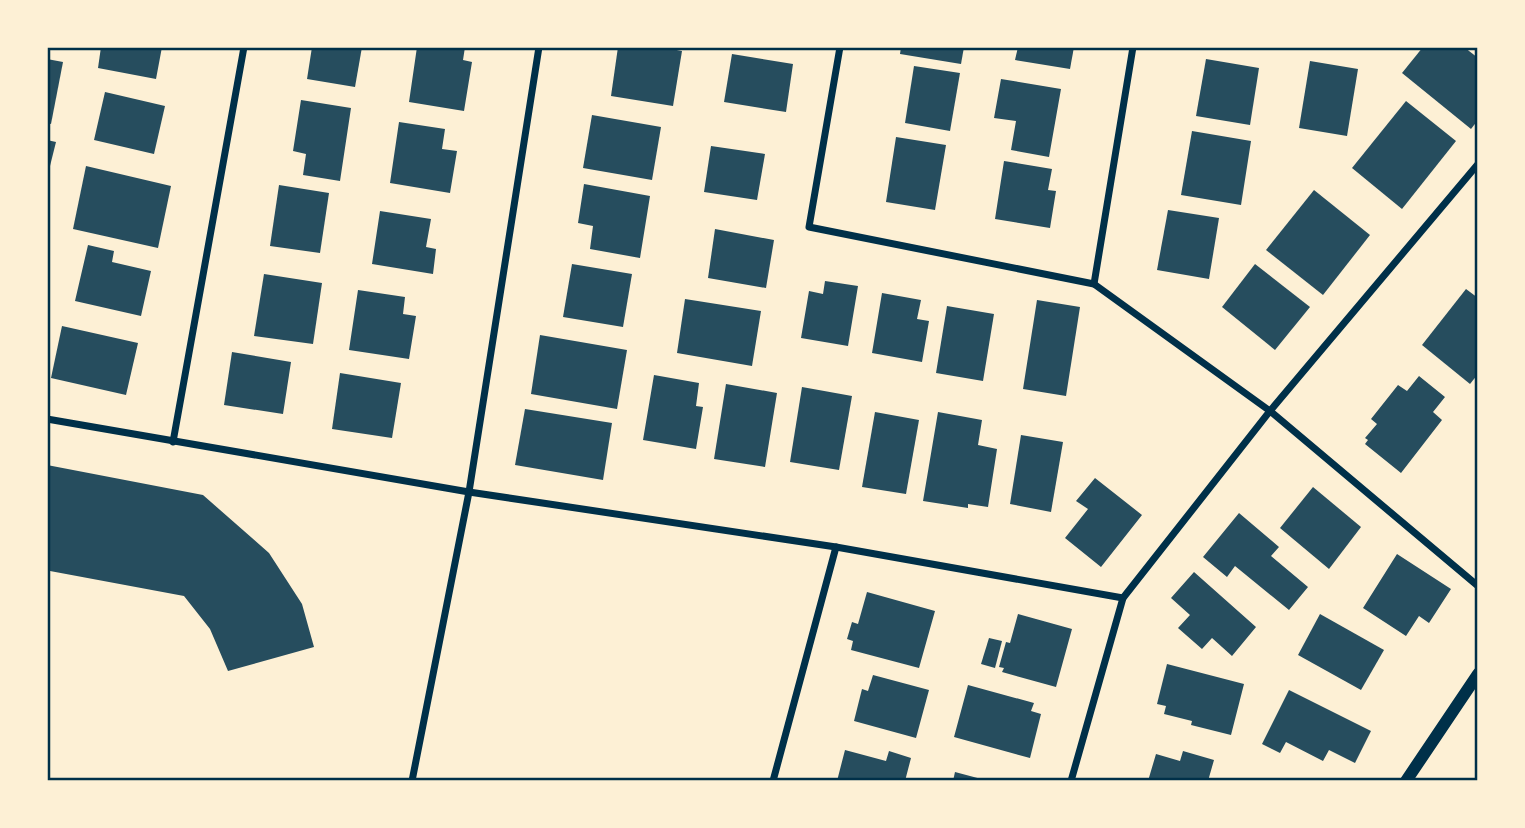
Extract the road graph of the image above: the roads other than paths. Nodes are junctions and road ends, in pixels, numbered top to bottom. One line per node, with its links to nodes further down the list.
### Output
1 (244, 47): 9 (street)
2 (539, 47): 10 (street)
3 (840, 47): 6 (street)
4 (1133, 47): 6 (street)
5 (1478, 164): 7 (street)
6 (1094, 284): 7 (street)
7 (1270, 411): 12 (street); 13 (street)
8 (47, 419): 9 (street)
9 (173, 442): 10 (street)
10 (469, 492): 11 (street); 15 (street)
11 (836, 547): 13 (street); 16 (street)
12 (1478, 586)
13 (1123, 598): 17 (street)
14 (1478, 674): 18 (street)
15 (412, 781)
16 (773, 781)
17 (1071, 781)
18 (1406, 781)

